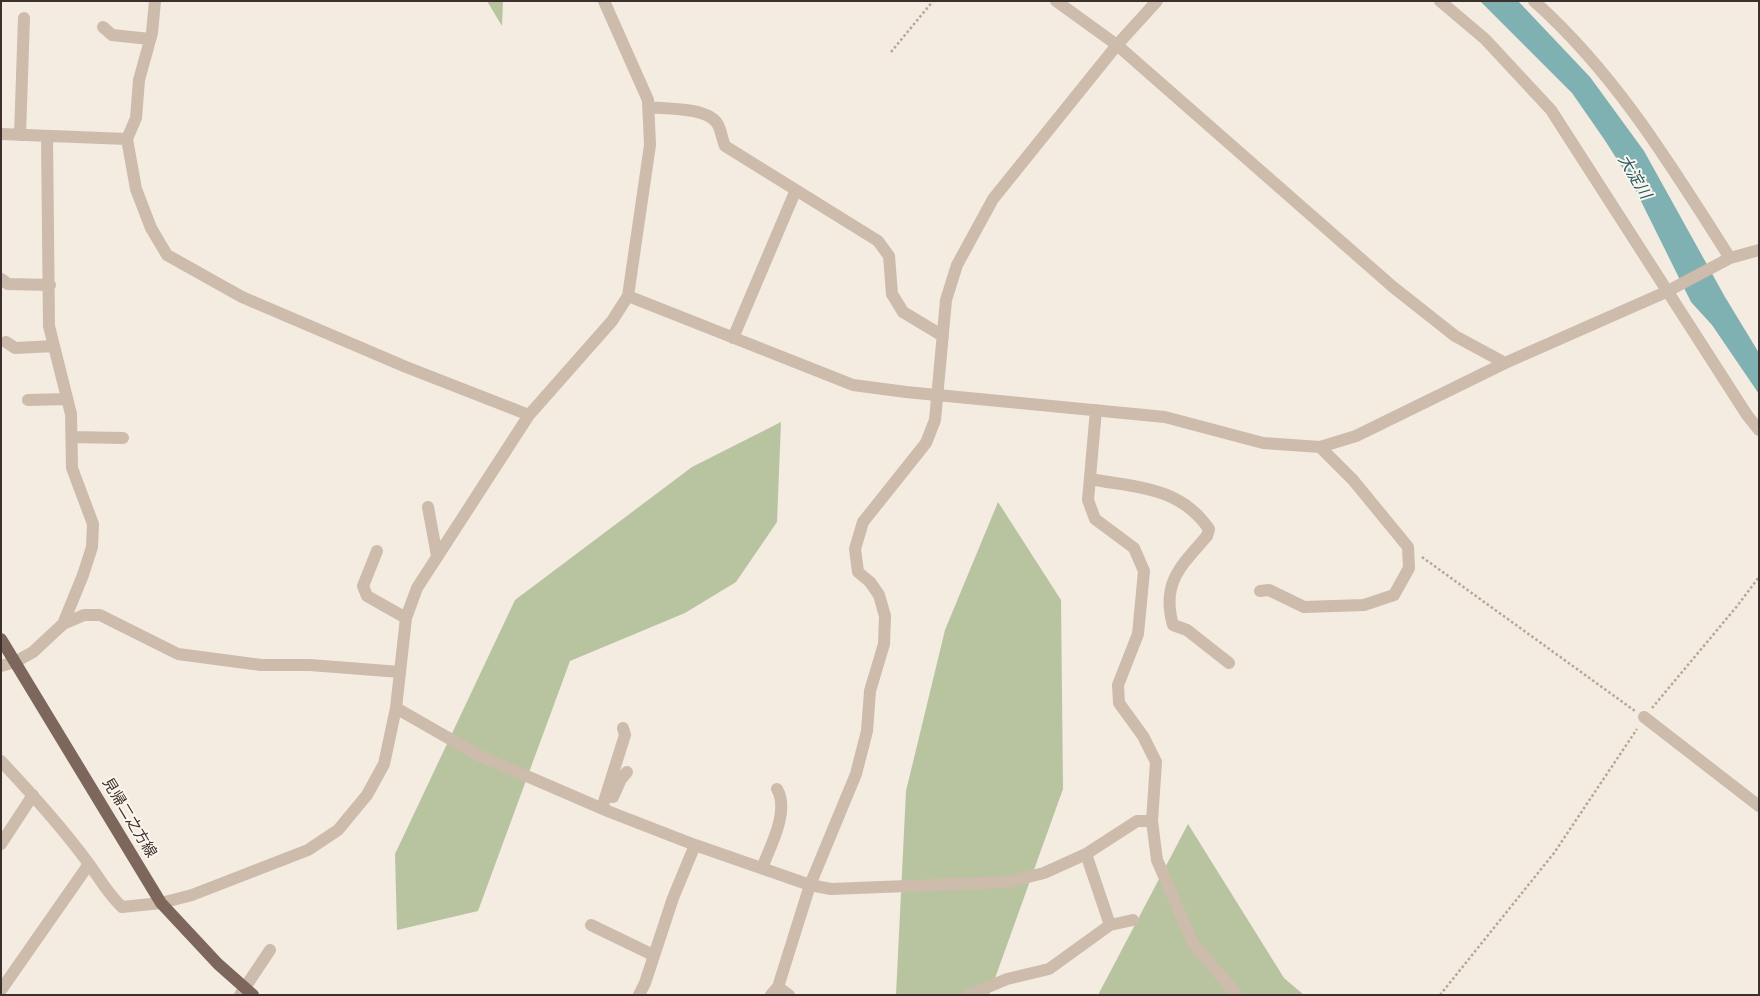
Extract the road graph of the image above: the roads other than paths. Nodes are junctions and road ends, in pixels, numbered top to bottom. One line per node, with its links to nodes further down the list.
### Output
1 (155, 1): 9 (street)
2 (604, 1): 11 (street)
3 (1056, 1): 10 (street)
4 (1157, 1): 10 (street)
5 (1440, 1): 21 (street)
6 (1534, 1): 18 (street)
7 (24, 18): 13 (street)
8 (103, 27): 9 (street)
9 (150, 39): 15 (street)
10 (1117, 46): 23 (street); 27 (street)
11 (648, 107): 16 (street); 22 (street)
12 (1, 134): 13 (street)
13 (20, 135): 14 (street)
14 (47, 136): 15 (street); 20 (street)
15 (127, 139): 32 (street)
16 (796, 192): 23 (street); 24 (street)
17 (1759, 250): 18 (street)
18 (1730, 258): 21 (street)
19 (1, 279): 20 (street)
20 (50, 285): 26 (street)
21 (1671, 289): 27 (street); 33 (street)
22 (628, 296): 24 (street); 32 (street)
23 (943, 336): 28 (street)
24 (733, 338): 28 (street)
25 (6, 342): 26 (street)
26 (54, 346): 29 (street)
27 (1505, 363): 36 (street)
28 (939, 394): 31 (street); 64 (street)
29 (67, 399): 30 (street); 34 (street)
30 (28, 400)
31 (1096, 410): 36 (street); 37 (street)
32 (529, 415): 40 (street)
33 (1759, 430)
34 (72, 437): 35 (street); 43 (street)
35 (122, 438)
36 (1320, 447): 41 (street)
37 (1090, 478): 46 (street); 58 (street)
38 (428, 507): 40 (street)
39 (377, 551): 42 (street)
40 (437, 556): 42 (street)
41 (1260, 591)
42 (406, 618): 48 (street)
43 (63, 624): 45 (street); 48 (street)
44 (1, 639): 45 (main road, 見帰二之方線)
45 (15, 662): 47 (street); 65 (main road, 見帰二之方線)
46 (1229, 663)
47 (1, 666)
48 (400, 672): 49 (street)
49 (396, 708): 57 (street); 65 (street)
50 (1644, 717): 56 (street)
51 (623, 728): 57 (street)
52 (1, 761): 55 (street)
53 (627, 772): 57 (street)
54 (777, 789): 63 (street)
55 (33, 795): 59 (street); 62 (street)
56 (1759, 806)
57 (606, 810): 60 (street)
58 (1152, 821): 61 (street); 77 (street)
59 (1, 844)
60 (694, 845): 63 (street); 70 (street)
61 (1086, 854): 64 (street); 68 (street)
62 (89, 864): 65 (street); 71 (street)
63 (762, 868): 64 (street)
64 (810, 885): 72 (street)
65 (161, 902): 73 (main road, 見帰二之方線)
66 (1133, 920): 68 (street)
67 (591, 925): 70 (street)
68 (1110, 925): 76 (street)
69 (270, 950): 73 (street)
70 (653, 955): 74 (street)
71 (1, 989)
72 (775, 991): 75 (street)
73 (245, 992)
74 (638, 995)
75 (790, 995)
76 (968, 995)
77 (1236, 995)

